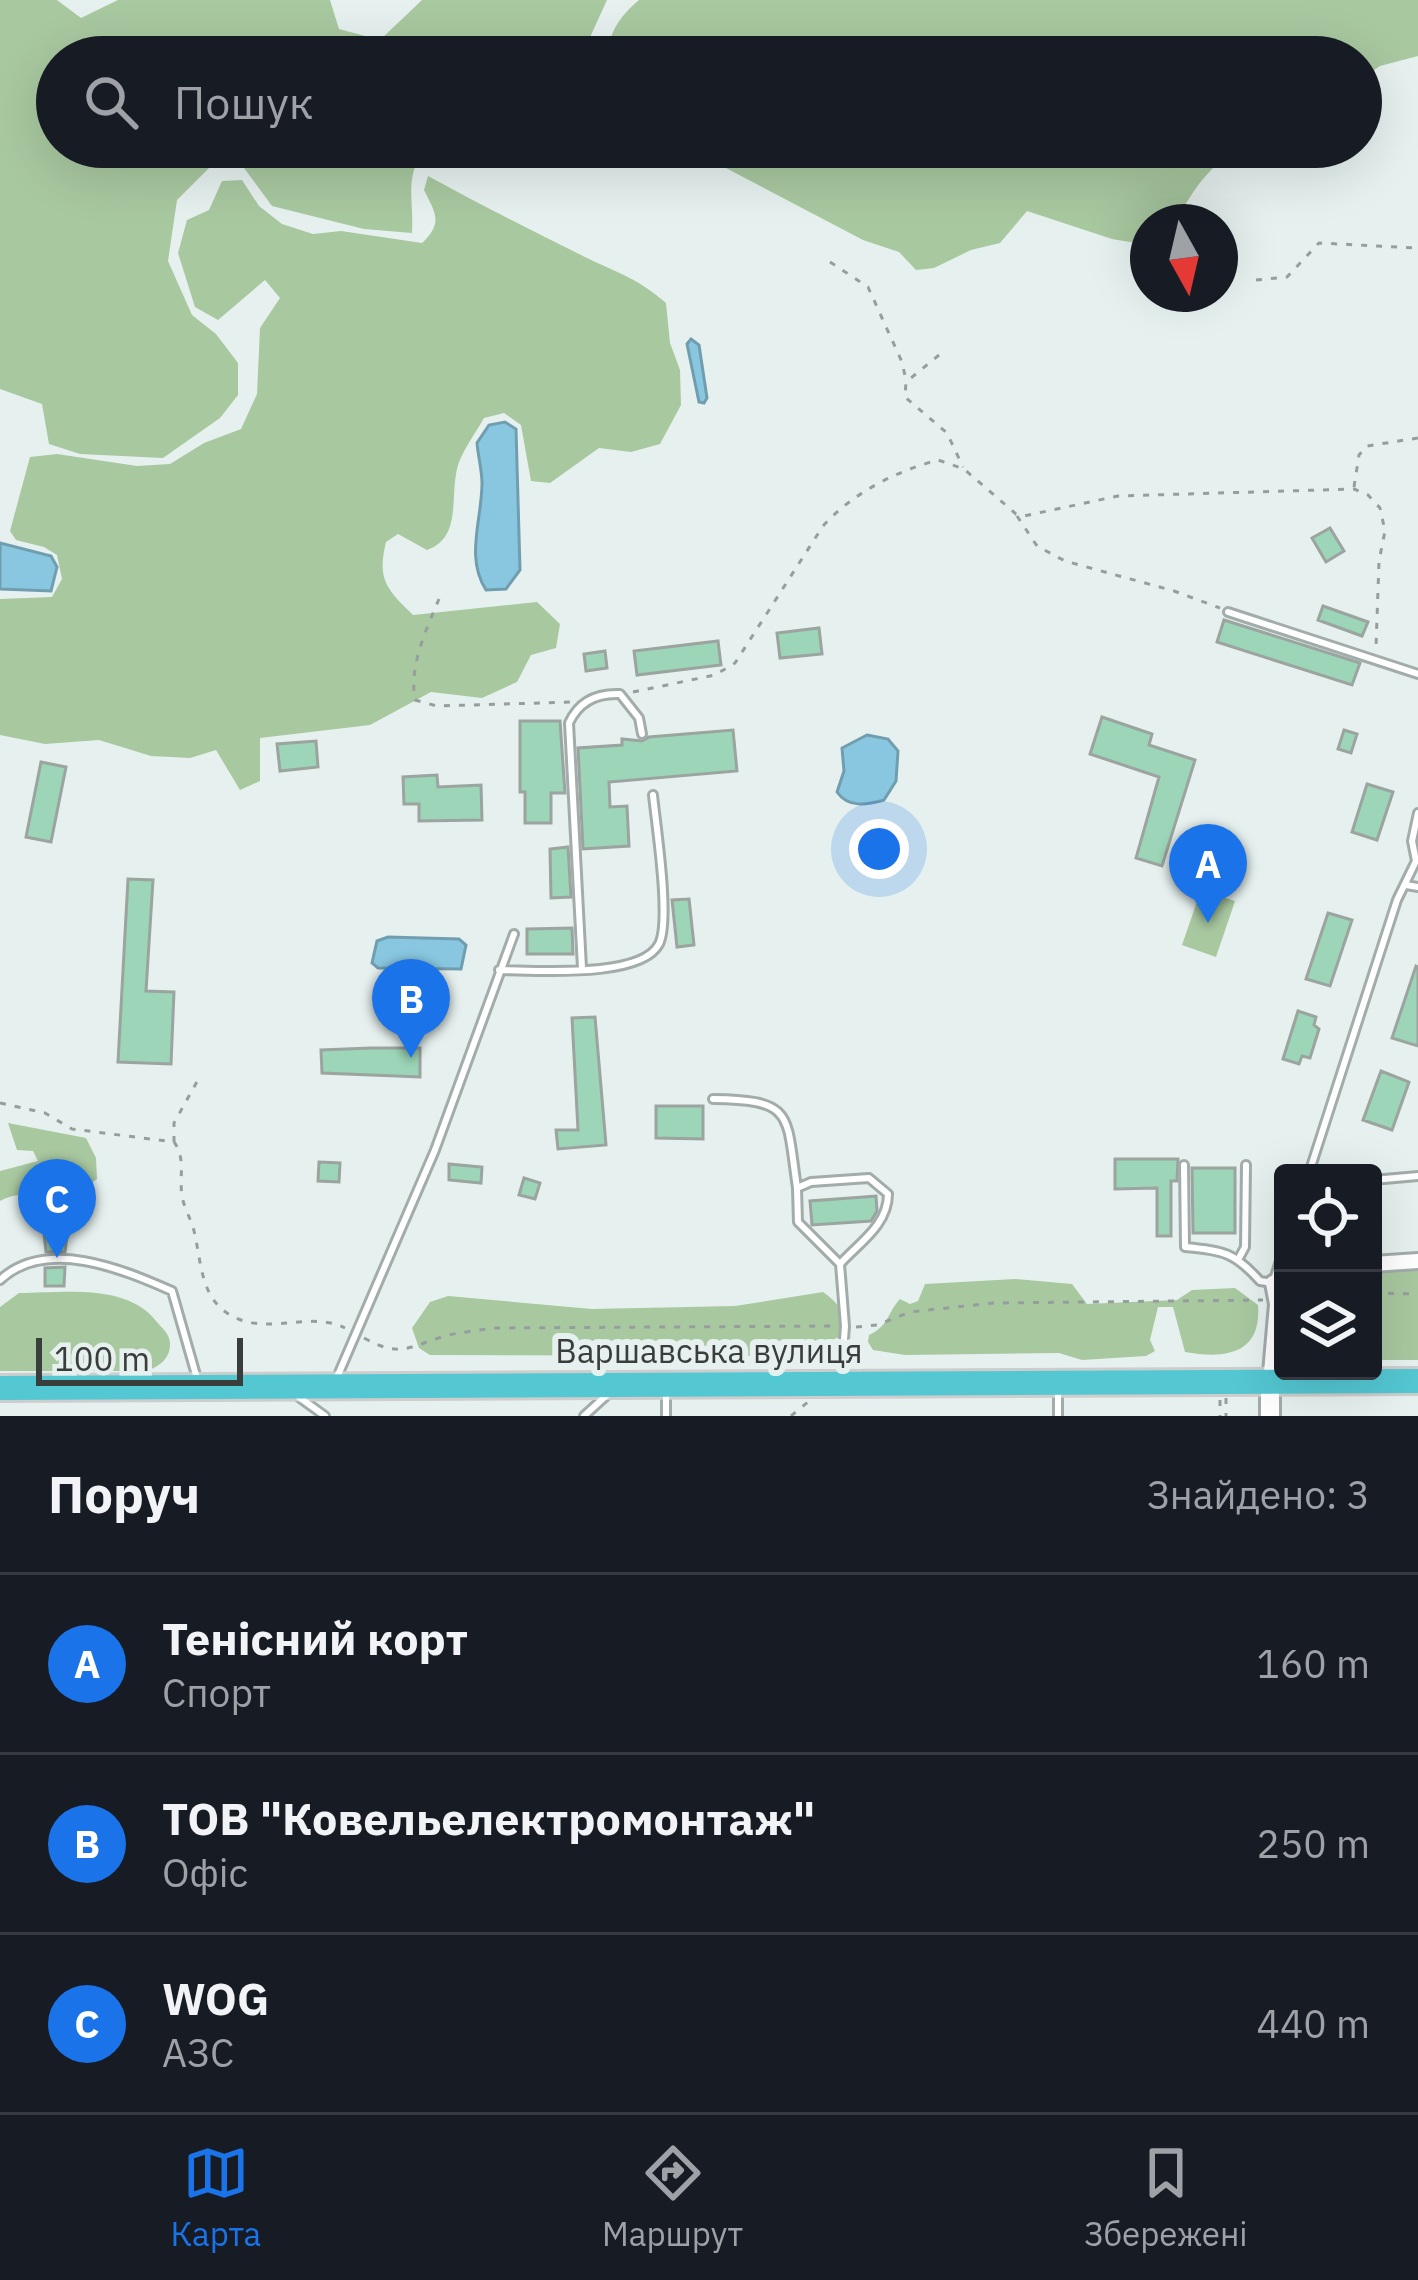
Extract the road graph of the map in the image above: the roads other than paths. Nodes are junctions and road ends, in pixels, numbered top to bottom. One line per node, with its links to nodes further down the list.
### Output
1 (1228, 611): 2 (lane)
2 (1418, 674)
3 (642, 734): 9 (lane)
4 (653, 795): 9 (lane)
5 (1418, 813): 6 (lane)
6 (1406, 885): 7 (lane); 12 (lane)
7 (1418, 887)
8 (514, 934): 10 (lane)
9 (582, 968): 10 (lane)
10 (500, 970): 33 (lane)
11 (713, 1099): 17 (lane)
12 (1312, 1164)
13 (1184, 1165): 18 (lane)
14 (1246, 1165): 18 (lane)
15 (1418, 1176): 16 (lane)
16 (1382, 1178)
17 (797, 1188): 21 (lane); 21 (lane)
18 (1239, 1258): 23 (lane)
19 (1418, 1261): 20 (street)
20 (1382, 1263)
21 (839, 1264): 26 (lane)
22 (0, 1280): 31 (lane)
23 (1274, 1280)
24 (1274, 1335): 30 (street)
25 (1418, 1381): 30 (highway, Варшавська вулиця)
26 (841, 1383): 27 (highway, Варшавська вулиця); 29 (highway, Варшавська вулиця)
27 (1058, 1383): 30 (highway, Варшавська вулиця); 38 (lane)
28 (618, 1384): 29 (highway, Варшавська вулиця); 33 (highway, Варшавська вулиця); 36 (lane)
29 (666, 1384): 37 (lane)
30 (1270, 1384): 39 (street)
31 (199, 1385): 32 (highway, Варшавська вулиця); 34 (highway, Варшавська вулиця)
32 (284, 1385): 33 (highway, Варшавська вулиця); 35 (lane)
33 (333, 1386)
34 (0, 1388)
35 (325, 1416)
36 (584, 1416)
37 (665, 1416)
38 (1058, 1416)
39 (1270, 1416)

